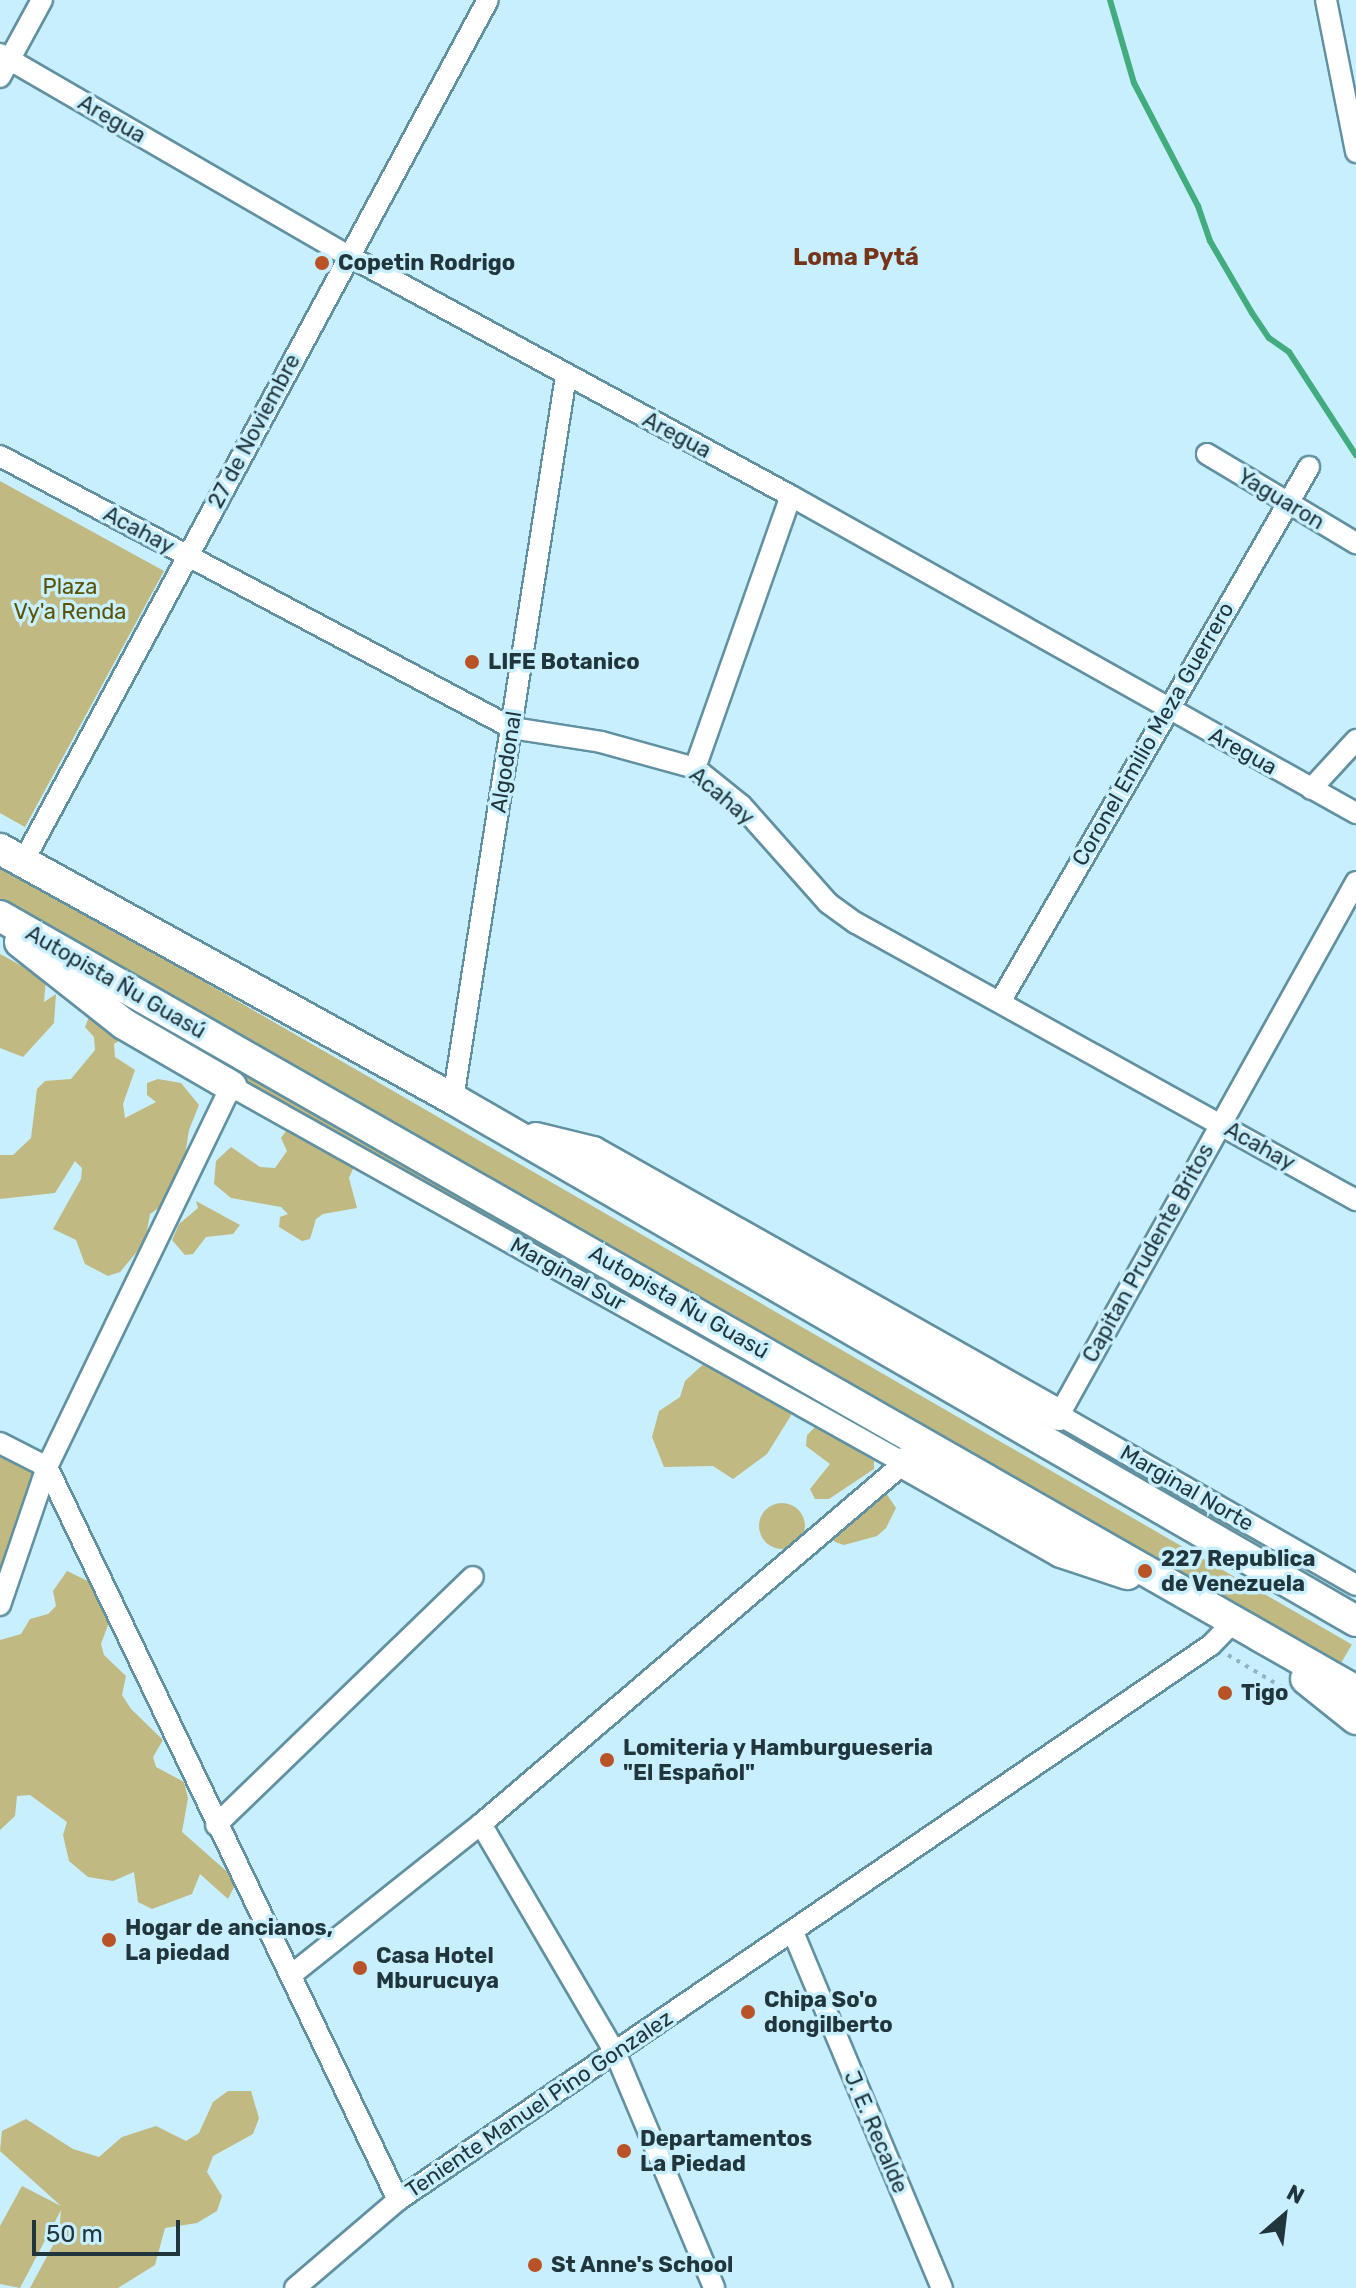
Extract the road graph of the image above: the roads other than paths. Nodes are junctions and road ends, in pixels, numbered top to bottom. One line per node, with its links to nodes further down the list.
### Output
1 (42, 0): 4 (street)
2 (488, 0): 6 (street, 27 de Noviembre)
3 (1326, 0): 5 (street)
4 (3, 64): 6 (street, Aregua)
5 (1356, 152)
6 (349, 256): 7 (street, Aregua); 14 (street, 27 de Noviembre)
7 (566, 376): 11 (street, Aregua); 16 (street, Algodonal)
8 (1207, 454): 12 (street, Yaguaron)
9 (0, 456): 14 (street, Acahay)
10 (1309, 467): 12 (street, Coronel Emilio Meza Guerrero)
11 (791, 496): 15 (street, Aregua); 18 (street)
12 (1287, 503): 13 (street, Yaguaron); 15 (street, Coronel Emilio Meza Guerrero)
13 (1356, 543)
14 (187, 555): 16 (street, Acahay); 21 (street, 27 de Noviembre)
15 (1167, 709): 19 (street, Aregua); 25 (street, Coronel Emilio Meza Guerrero)
16 (512, 728): 18 (street, Acahay); 27 (street, Algodonal)
17 (1356, 740): 19 (street)
18 (695, 768): 25 (street, Acahay)
19 (1311, 789): 20 (street, Aregua)
20 (1356, 813)
21 (11, 856): 27 (highway)
22 (1356, 882): 28 (street, Capitan Prudente Britos)
23 (0, 916): 38 (highway, Autopista Ñu Guasú)
24 (0, 925): 26 (highway)
25 (1000, 1002): 28 (street, Acahay)
26 (231, 1086): 33 (street, Marginal Sur); 34 (street)
27 (453, 1099): 29 (highway)
28 (1219, 1123): 30 (street, Acahay); 31 (street, Capitan Prudente Britos)
29 (505, 1130): 31 (highway); 35 (highway)
30 (1356, 1200)
31 (1059, 1415): 37 (street, Marginal Norte)
32 (0, 1443): 34 (street)
33 (904, 1463): 38 (highway); 45 (street)
34 (47, 1467): 39 (street); 46 (street)
35 (1142, 1498): 40 (highway); 41 (highway)
36 (473, 1577): 46 (street)
37 (1356, 1585)
38 (1183, 1592): 42 (highway, Autopista Ñu Guasú)
39 (0, 1605)
40 (1356, 1606)
41 (1356, 1621)
42 (1238, 1624): 43 (highway, Autopista Ñu Guasú); 44 (highway); 47 (street, Teniente Manuel Pino Gonzalez)
43 (1356, 1691)
44 (1356, 1719)
45 (481, 1824): 48 (street); 49 (street)
46 (216, 1825): 48 (street)
47 (793, 1932): 49 (street, Teniente Manuel Pino Gonzalez); 53 (street, J. E. Recalde)
48 (291, 1975): 50 (street)
49 (615, 2052): 50 (street, Teniente Manuel Pino Gonzalez); 52 (street)
50 (398, 2200): 51 (street, Teniente Manuel Pino Gonzalez)
51 (295, 2288)
52 (714, 2288)
53 (942, 2288)

